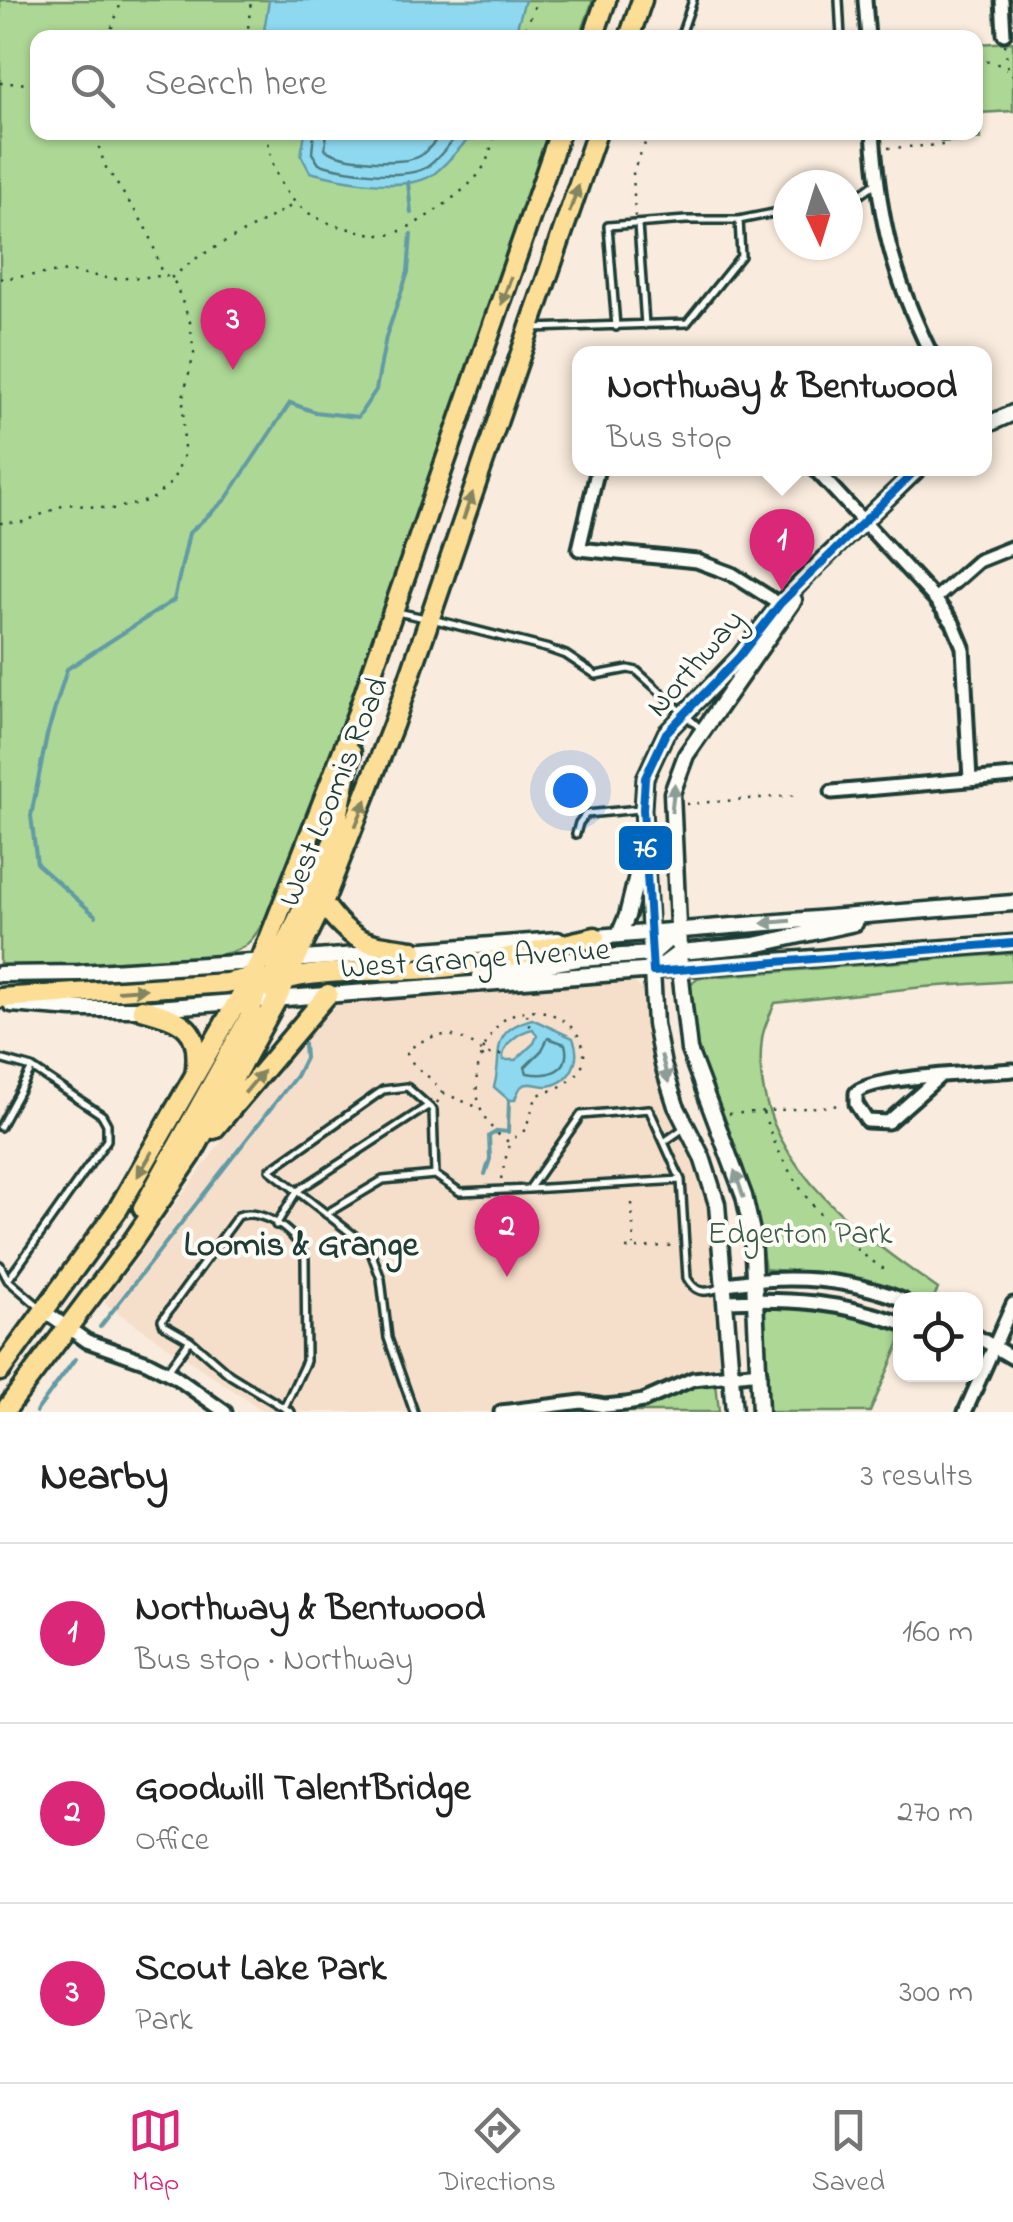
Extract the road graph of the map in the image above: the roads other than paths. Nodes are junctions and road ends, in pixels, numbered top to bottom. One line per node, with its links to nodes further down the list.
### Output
1 (606, 0): 7 (main road)
2 (642, 0): 8 (main road)
3 (693, 0): 9 (lane)
4 (839, 0): 10 (lane)
5 (865, 0): 11 (street)
6 (1002, 0): 12 (street)
7 (600, 30)
8 (632, 30)
9 (683, 30)
10 (841, 30)
11 (867, 30)
12 (1004, 34)
13 (557, 140): 21 (main road, West Loomis Road, one-way to 21)
14 (593, 140): 24 (main road, West Loomis Road, one-way to 14)
15 (873, 140): 16 (street)
16 (876, 183): 17 (lane); 25 (street)
17 (863, 192)
18 (773, 213): 19 (lane)
19 (739, 220): 20 (lane); 22 (lane)
20 (637, 224): 22 (lane); 23 (lane)
21 (494, 325): 24 (main road); 33 (main road, West Loomis Road)
22 (646, 325): 23 (lane)
23 (616, 327): 24 (lane)
24 (528, 333): 34 (main road, West Loomis Road, one-way to 24)
25 (927, 346)
26 (596, 476): 32 (street)
27 (821, 476): 29 (street)
28 (910, 476): 29 (street, Northway)
29 (860, 521): 31 (street); 32 (street, Northway)
30 (1013, 547): 31 (street)
31 (935, 599): 38 (street)
32 (784, 607): 35 (street, Northway); 36 (street, Northway)
33 (394, 612): 34 (lane); 57 (main road, West Loomis Road)
34 (430, 619): 35 (lane); 44 (main road, West Loomis Road, one-way to 34)
35 (684, 711): 36 (lane); 40 (street, Northway)
36 (703, 731): 46 (street, Northway, one-way to 36)
37 (1013, 776): 38 (street)
38 (970, 780): 39 (street)
39 (832, 792)
40 (642, 809): 41 (lane); 42 (street, Northway)
41 (576, 834)
42 (644, 839): 47 (street, Northway); 48 (street)
43 (1013, 902): 45 (street, West Grange Avenue)
44 (323, 903): 51 (main road); 57 (main road, West Loomis Road)
45 (904, 912): 46 (street, West Grange Avenue, one-way to 46); 52 (street)
46 (678, 930): 47 (street, West Grange Avenue); 52 (street, Northway); 53 (street)
47 (652, 933): 48 (street, West Grange Avenue); 53 (street, Northway)
48 (619, 935): 49 (street, West Grange Avenue)
49 (595, 937): 51 (street, West Grange Avenue); 57 (main road)
50 (1013, 943): 54 (street, West Grange Avenue)
51 (413, 950): 57 (street, West Grange Avenue)
52 (680, 952): 54 (street, Northway); 55 (street)
53 (652, 954): 55 (street, Northway); 58 (street)
54 (680, 970): 55 (street, West Grange Avenue); 80 (street, Northway, one-way to 54)
55 (652, 972): 58 (street, West Grange Avenue); 68 (street, Northway, one-way to 68)
56 (0, 974): 57 (street, West Grange Avenue)
57 (267, 980): 59 (street, West Grange Avenue); 60 (main road, one-way to 57); 61 (street, West Grange Avenue); 66 (main road, West Loomis Road); 71 (main road, West Loomis Road); 78 (main road)
58 (430, 987): 59 (street, West Grange Avenue)
59 (328, 994): 71 (main road, one-way to 59)
60 (0, 1001): 61 (street, West Grange Avenue)
61 (142, 1008): 66 (main road)
62 (0, 1059): 63 (lane)
63 (32, 1068): 69 (lane); 81 (lane)
64 (1013, 1070): 65 (street)
65 (938, 1076): 65 (street)
66 (194, 1080): 87 (main road, West Loomis Road, one-way to 87)
67 (430, 1108): 72 (lane); 75 (lane); 75 (lane)
68 (687, 1127): 70 (lane); 82 (street, Northway)
69 (0, 1128)
70 (664, 1142): 73 (lane); 74 (lane)
71 (191, 1156): 78 (main road, West Loomis Road)
72 (434, 1175): 74 (lane); 76 (lane)
73 (681, 1180): 74 (lane); 82 (lane)
74 (529, 1189)
75 (297, 1192): 76 (lane); 77 (lane)
76 (326, 1214): 102 (lane)
77 (276, 1225): 90 (lane); 99 (lane)
78 (120, 1258): 89 (main road, West Loomis Road)
79 (0, 1265): 81 (lane)
80 (755, 1279): 82 (street); 83 (street); 84 (street, Northway)
81 (8, 1280): 87 (lane)
82 (726, 1284): 85 (street, Northway)
83 (893, 1297)
84 (756, 1300): 85 (street); 88 (street); 97 (street, Northway)
85 (727, 1301): 98 (street, Northway)
86 (1013, 1304): 93 (street)
87 (44, 1311): 89 (street); 95 (main road, West Loomis Road)
88 (893, 1321)
89 (67, 1328): 96 (street); 100 (main road, West Loomis Road)
90 (190, 1340): 96 (lane); 99 (lane)
91 (983, 1342): 93 (street)
92 (983, 1349): 93 (street)
93 (993, 1350): 94 (street); 106 (street)
94 (1013, 1360)
95 (0, 1371)
96 (166, 1372): 101 (street)
97 (760, 1372): 98 (street); 105 (street, Northway)
98 (732, 1374): 103 (street); 104 (street, Northway)
99 (287, 1410)
100 (4, 1412)
101 (225, 1412)
102 (414, 1412)
103 (501, 1412)
104 (734, 1412)
105 (760, 1412)
106 (965, 1412)

